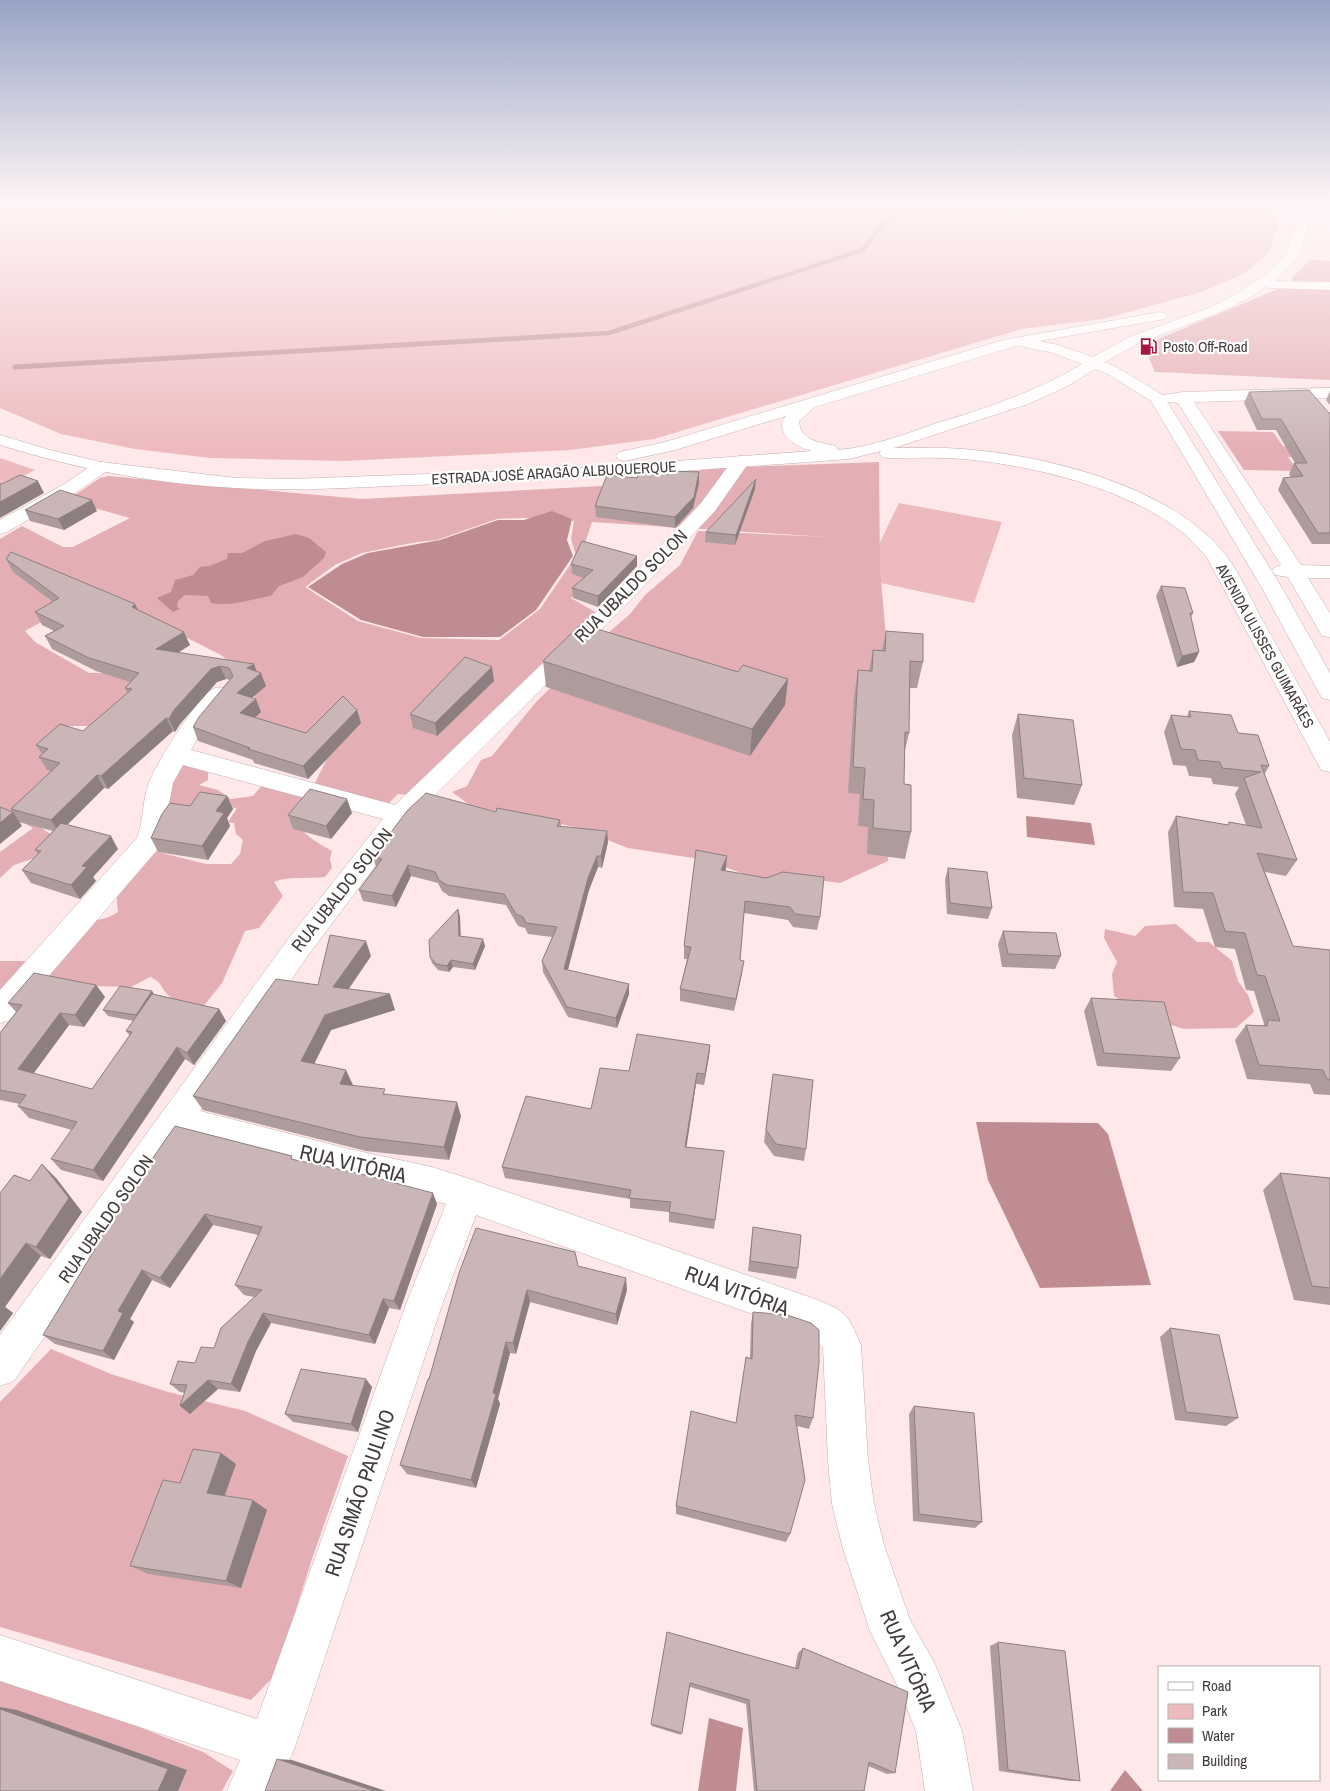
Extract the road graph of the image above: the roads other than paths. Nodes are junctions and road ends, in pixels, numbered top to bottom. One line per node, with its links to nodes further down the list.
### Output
1 (1242, 286): 6 (main road, ESTRADA JOSÉ ARAGÃO ALBUQUERQUE)
2 (1272, 286): 5 (main road, ESTRADA JOSÉ ARAGÃO ALBUQUERQUE)
3 (1306, 286): 4 (main road)
4 (1330, 286)
5 (1134, 340): 7 (main road); 8 (main road, ESTRADA JOSÉ ARAGÃO ALBUQUERQUE)
6 (1008, 343): 8 (main road, AVENIDA ULISSES GUIMARÃES); 14 (main road, ESTRADA JOSÉ ARAGÃO ALBUQUERQUE)
7 (1136, 357)
8 (1093, 363): 12 (main road, AVENIDA ULISSES GUIMARÃES); 18 (main road, ESTRADA JOSÉ ARAGÃO ALBUQUERQUE)
9 (1144, 375): 12 (main road)
10 (1330, 393): 11 (main road)
11 (1309, 394): 13 (main road); 15 (main road)
12 (1154, 396): 13 (main road); 23 (main road, AVENIDA ULISSES GUIMARÃES)
13 (1184, 397): 24 (main road)
14 (809, 404): 16 (main road, ESTRADA JOSÉ ARAGÃO ALBUQUERQUE); 18 (main road)
15 (1323, 412)
16 (12, 427)
17 (0, 440): 20 (main road, ESTRADA JOSÉ ARAGÃO ALBUQUERQUE)
18 (849, 454): 19 (main road, ESTRADA JOSÉ ARAGÃO ALBUQUERQUE); 27 (main road, AVENIDA ULISSES GUIMARÃES)
19 (741, 461): 20 (main road, ESTRADA JOSÉ ARAGÃO ALBUQUERQUE); 33 (main road, RUA UBALDO SOLON)
20 (101, 467): 21 (main road)
21 (0, 528)
22 (1330, 572): 24 (main road)
23 (1267, 580): 24 (main road); 28 (main road, AVENIDA ULISSES GUIMARÃES)
24 (1300, 580): 25 (main road); 26 (main road)
25 (1330, 588)
26 (1327, 622)
27 (1275, 663): 28 (main road); 32 (main road, AVENIDA ULISSES GUIMARÃES)
28 (1314, 664): 30 (main road, AVENIDA ULISSES GUIMARÃES)
29 (226, 688): 31 (main road)
30 (1330, 693)
31 (178, 755): 33 (main road); 34 (main road)
32 (1330, 764)
33 (400, 815): 35 (main road, RUA UBALDO SOLON)
34 (0, 1011)
35 (176, 1120): 36 (main road, RUA VITÓRIA); 37 (main road, RUA UBALDO SOLON)
36 (467, 1194): 39 (main road, RUA SIMÃO PAULINO); 41 (main road, RUA VITÓRIA)
37 (0, 1367)
38 (0, 1658): 39 (main road)
39 (271, 1747): 40 (main road, RUA SIMÃO PAULINO)
40 (251, 1791)
41 (949, 1791)

